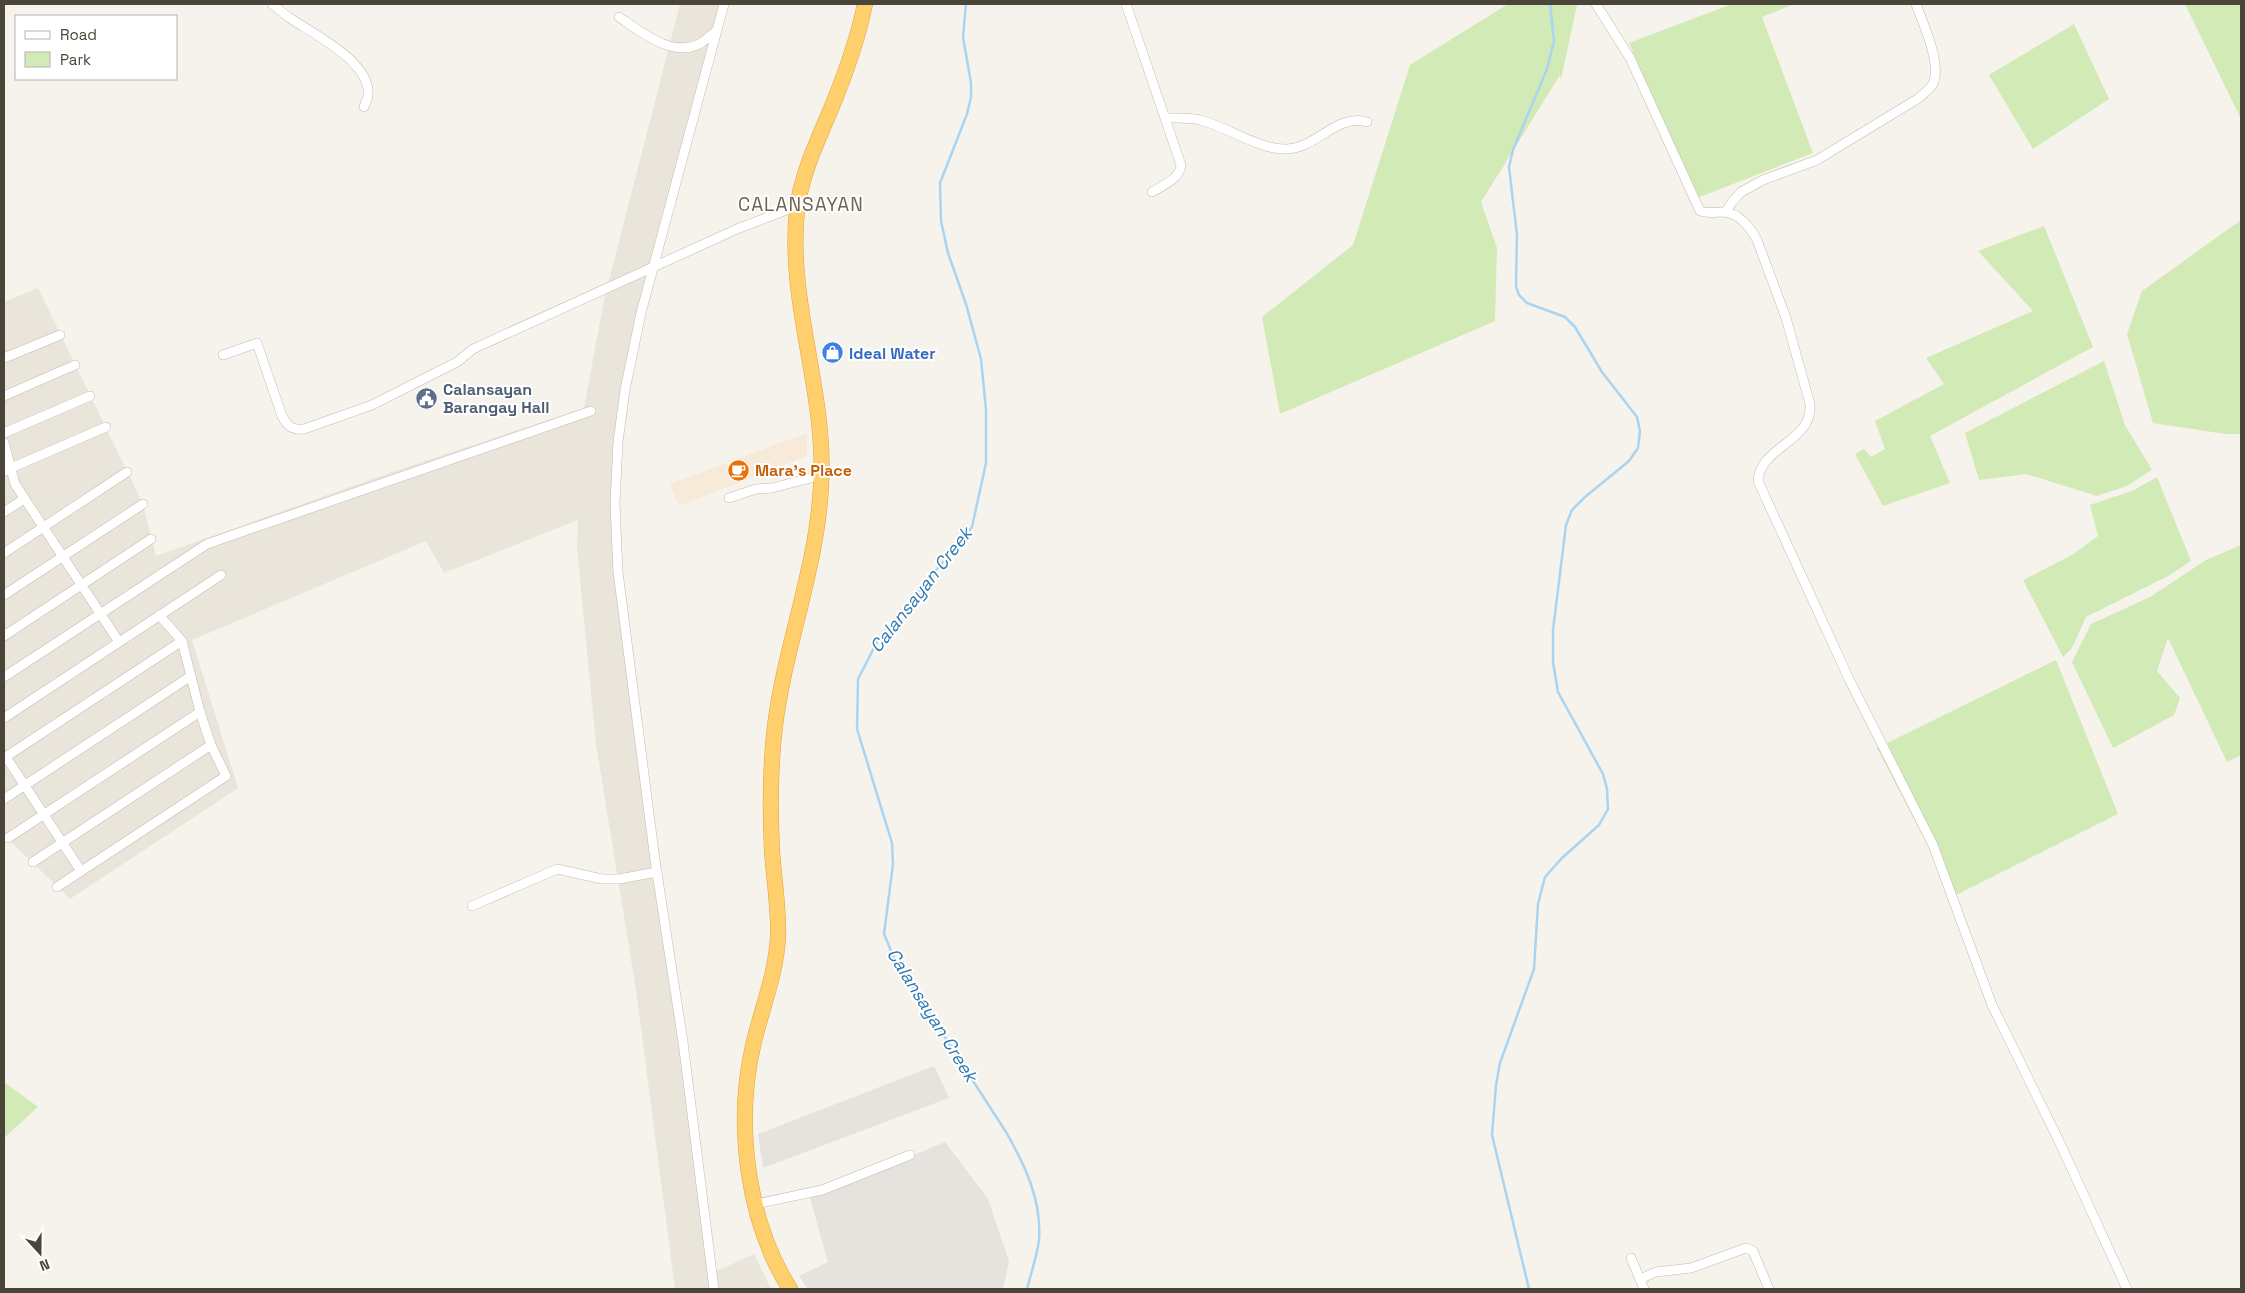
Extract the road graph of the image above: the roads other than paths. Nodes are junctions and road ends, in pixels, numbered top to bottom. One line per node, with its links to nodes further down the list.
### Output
1 (272, 4): 9 (street)
2 (724, 4): 8 (street)
3 (866, 4): 13 (highway)
4 (1126, 4): 10 (street)
5 (1596, 4): 14 (street)
6 (1916, 4): 14 (street)
7 (619, 17): 8 (street)
8 (716, 31): 15 (street)
9 (364, 107)
10 (1166, 118): 11 (street); 12 (street)
11 (1367, 122)
12 (1152, 192)
13 (797, 206): 15 (street); 28 (highway)
14 (1726, 212): 69 (street)
15 (651, 268): 17 (street); 58 (street)
16 (60, 335): 18 (street)
17 (223, 355)
18 (4, 358)
19 (75, 365): 20 (street)
20 (4, 396)
21 (90, 396): 24 (street)
22 (591, 411): 40 (street)
23 (106, 426): 26 (street)
24 (4, 433)
25 (4, 443): 26 (street)
26 (7, 469): 30 (street)
27 (127, 472): 33 (street)
28 (822, 475): 29 (street); 62 (highway)
29 (728, 498)
30 (24, 499): 32 (street); 33 (street)
31 (143, 504): 36 (street)
32 (4, 512)
33 (43, 527): 35 (street); 36 (street)
34 (151, 539): 38 (street)
35 (4, 553)
36 (62, 557): 38 (street); 39 (street)
37 (221, 575): 41 (street)
38 (81, 585): 40 (street); 42 (street)
39 (4, 595)
40 (100, 614): 44 (street); 46 (street)
41 (159, 616): 43 (street); 44 (street)
42 (4, 636)
43 (182, 641): 45 (street); 50 (street)
44 (119, 642): 48 (street)
45 (191, 676): 47 (street); 51 (street)
46 (4, 677)
47 (200, 712): 49 (street); 53 (street)
48 (4, 718)
49 (211, 745): 55 (street); 57 (street)
50 (5, 758): 51 (street)
51 (24, 786): 52 (street); 53 (street)
52 (4, 799)
53 (43, 814): 54 (street); 55 (street)
54 (8, 838)
55 (62, 843): 56 (street); 57 (street)
56 (33, 862)
57 (81, 871): 59 (street)
58 (657, 872): 60 (street); 65 (street)
59 (58, 886)
60 (472, 906)
61 (910, 1155): 62 (street)
62 (756, 1204): 66 (highway)
63 (1631, 1258): 64 (street)
64 (1640, 1279): 67 (street); 68 (street)
65 (714, 1289)
66 (790, 1289)
67 (1644, 1289)
68 (1769, 1289)
69 (2127, 1289)

